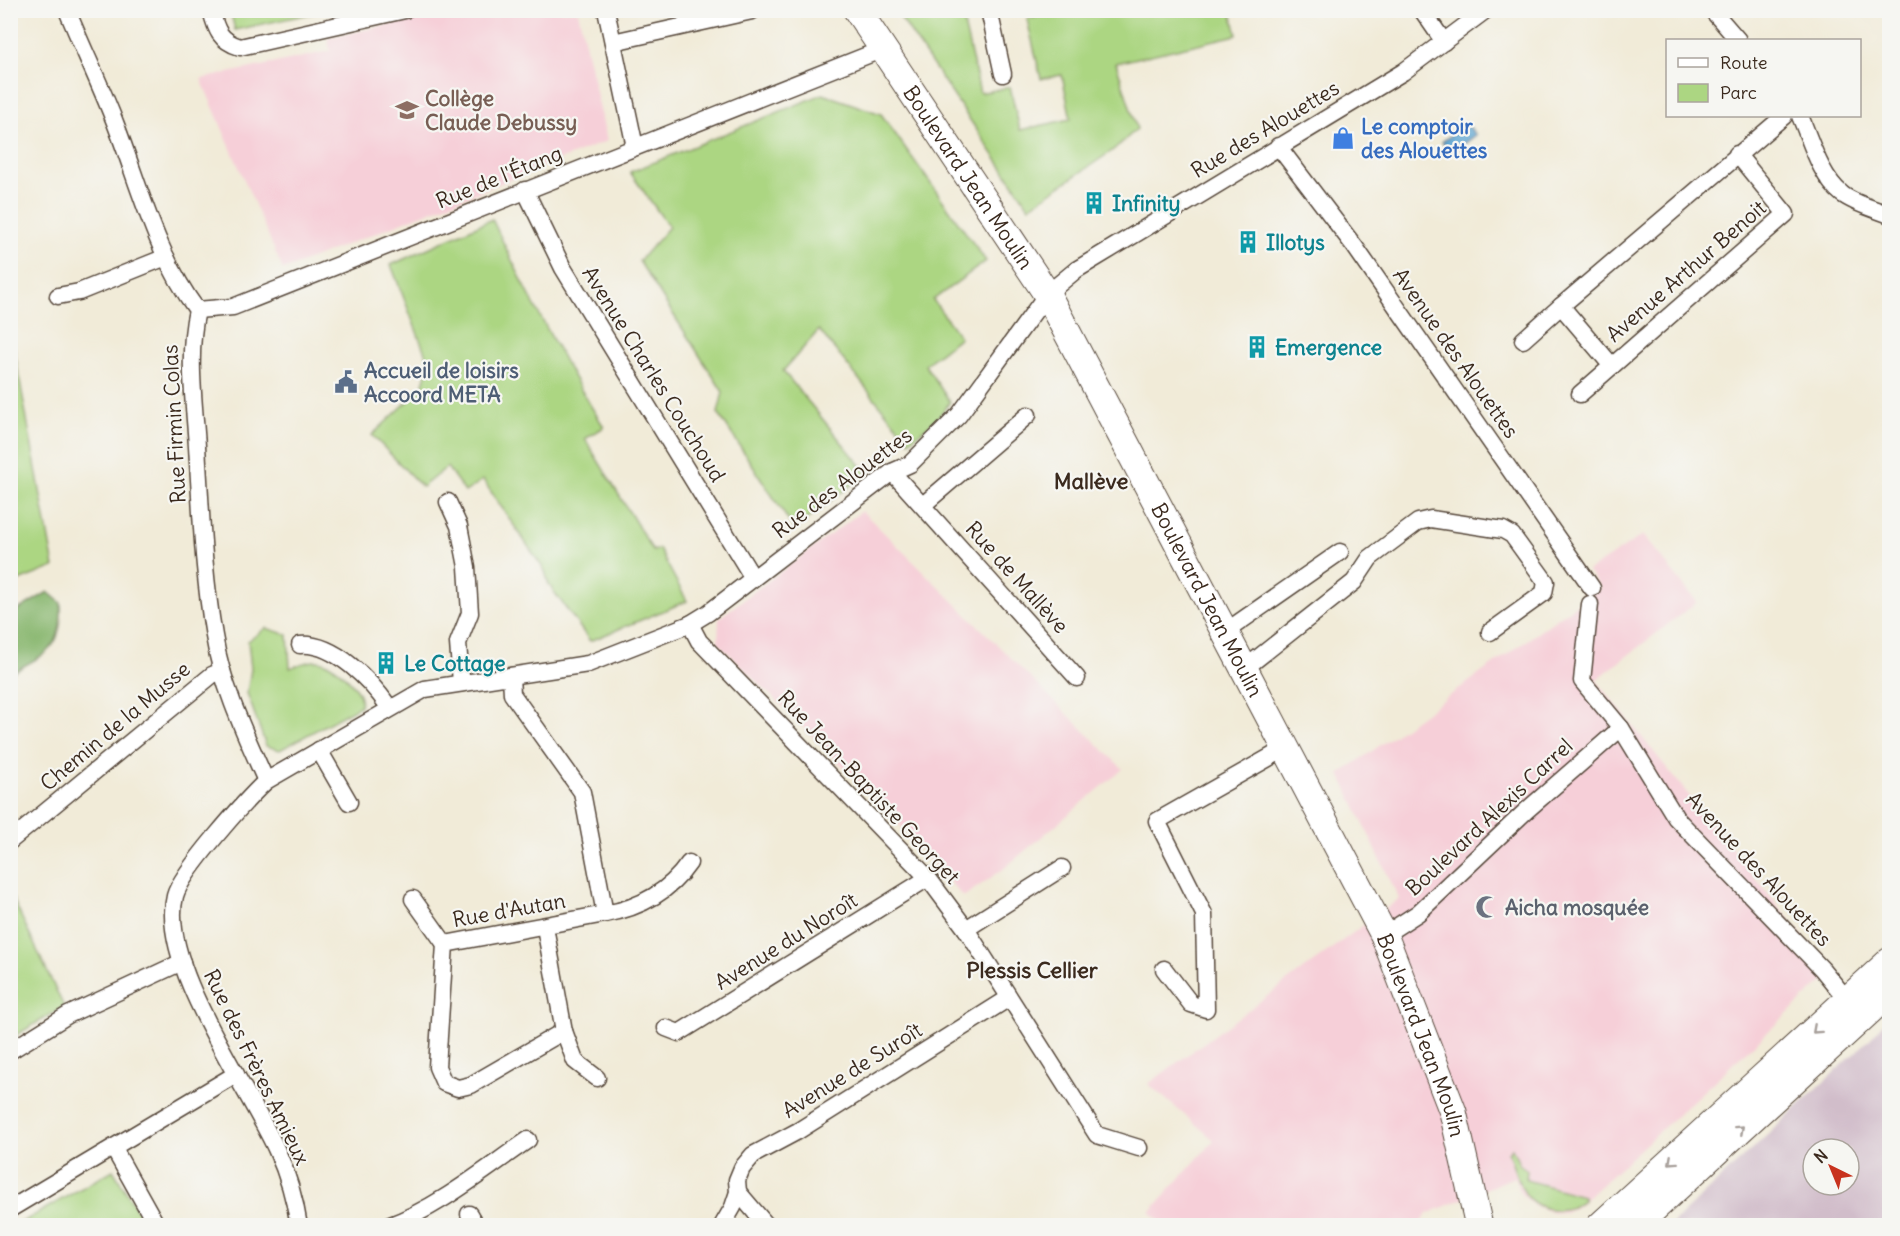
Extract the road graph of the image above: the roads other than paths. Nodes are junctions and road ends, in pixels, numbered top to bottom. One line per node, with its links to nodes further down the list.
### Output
1 (67, 10): 23 (street)
2 (211, 10): 3 (street)
3 (405, 10)
4 (606, 10): 12 (street)
5 (857, 10): 14 (main road, Boulevard Jean Moulin)
6 (989, 10): 15 (street)
7 (1422, 10): 13 (street)
8 (1486, 10): 13 (street, Rue des Alouettes)
9 (1712, 10): 11 (street)
10 (752, 11): 12 (street)
11 (1737, 39)
12 (612, 42): 19 (street)
13 (1444, 42): 18 (street, Rue des Alouettes)
14 (883, 49): 19 (street, Rue de l'Étang); 24 (main road, Boulevard Jean Moulin)
15 (1003, 74)
16 (1783, 117): 20 (street)
17 (1800, 117): 22 (street)
18 (1278, 146): 24 (street, Rue des Alouettes); 47 (street, Avenue des Alouettes)
19 (635, 147): 21 (street, Rue de l'Étang)
20 (1737, 154): 26 (street); 29 (street, Avenue Arthur Benoit)
21 (525, 190): 27 (street, Rue de l'Étang); 36 (street, Avenue Charles Couchoud)
22 (1890, 215)
23 (166, 257): 25 (street); 27 (street)
24 (1047, 294): 32 (street, Rue des Alouettes); 38 (main road, Boulevard Jean Moulin)
25 (58, 296)
26 (1561, 306): 28 (street); 29 (street, Avenue Arthur Benoit)
27 (197, 310): 42 (street, Rue Firmin Colas)
28 (1523, 340)
29 (1612, 366): 30 (street, Avenue Arthur Benoit)
30 (1580, 394)
31 (1028, 415): 34 (street)
32 (891, 472): 34 (street, Rue de Mallève); 36 (street, Rue des Alouettes)
33 (448, 502): 45 (street)
34 (923, 505): 44 (street, Rue de Mallève)
35 (1340, 552): 38 (street)
36 (753, 578): 37 (street, Rue des Alouettes)
37 (690, 624): 43 (street, Rue des Alouettes); 55 (street, Rue Jean-Baptiste Georget)
38 (1225, 632): 41 (main road, Boulevard Jean Moulin)
39 (1490, 632): 41 (street)
40 (300, 645): 46 (street)
41 (1244, 669): 48 (main road, Boulevard Jean Moulin)
42 (222, 671): 50 (street, Rue Firmin Colas); 52 (street, Chemin de la Musse)
43 (511, 676): 45 (street, Rue des Alouettes); 57 (street)
44 (1077, 678)
45 (461, 682): 46 (street, Rue des Alouettes)
46 (389, 707): 49 (street, Rue des Alouettes)
47 (1621, 728): 60 (street, Boulevard Alexis Carrel); 67 (street, Avenue des Alouettes)
48 (1286, 748): 60 (main road, Boulevard Jean Moulin); 64 (street)
49 (319, 750): 50 (street, Rue des Alouettes); 51 (street)
50 (266, 781): 63 (street, Rue des Frères Amieux)
51 (349, 802)
52 (10, 841)
53 (689, 863): 57 (street, Rue d'Autan)
54 (1062, 868): 59 (street)
55 (928, 878): 59 (street, Rue Jean-Baptiste Georget); 68 (street, Avenue du Noroît)
56 (413, 899): 61 (street)
57 (604, 914): 58 (street, Rue d'Autan)
58 (545, 927): 61 (street, Rue d'Autan); 69 (street)
59 (966, 929): 66 (street, Rue Jean-Baptiste Georget)
60 (1384, 935): 83 (main road, Boulevard Jean Moulin)
61 (446, 944): 69 (street, Rue d'Autan)
62 (1890, 961): 67 (main road)
63 (182, 962): 70 (street); 71 (street, Rue des Frères Amieux)
64 (1164, 969)
65 (1890, 992): 85 (main road, one-way to 65)
66 (1009, 998): 74 (street, Rue Jean-Baptiste Georget); 76 (street, Avenue de Suroît)
67 (1848, 1001): 84 (main road, one-way to 84)
68 (666, 1028)
69 (564, 1031): 72 (street)
70 (10, 1051)
71 (237, 1074): 75 (street); 79 (street, Rue des Frères Amieux)
72 (597, 1078)
73 (528, 1140): 80 (street)
74 (1139, 1148)
75 (114, 1149): 77 (street); 78 (street)
76 (738, 1192): 81 (street, Avenue de Suroît); 82 (street)
77 (10, 1209)
78 (157, 1226)
79 (299, 1226)
80 (388, 1226)
81 (722, 1226)
82 (767, 1226)
83 (1479, 1226)
84 (1600, 1226)
85 (1635, 1226)

